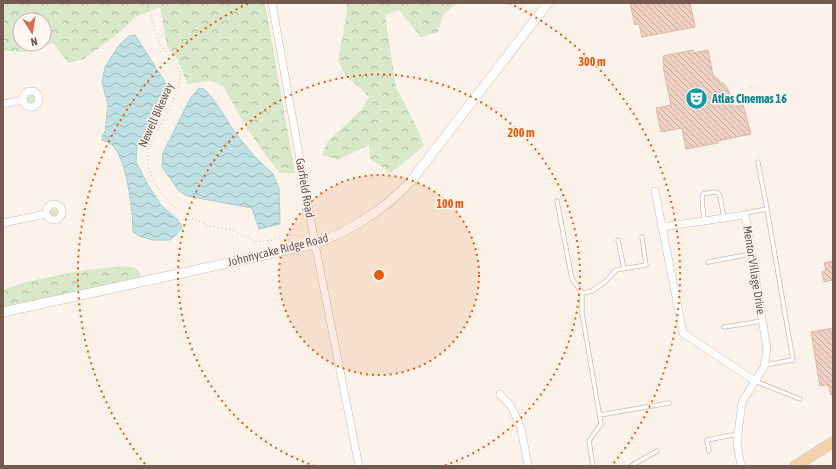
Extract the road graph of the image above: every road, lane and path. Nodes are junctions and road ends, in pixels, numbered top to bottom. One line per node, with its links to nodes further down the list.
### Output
1 (147, 3): 20 (path, Newell Bikeway)
2 (272, 3): 20 (street, Garfield Road)
3 (548, 3): 20 (main road, Johnnycake Ridge Road)
4 (759, 85): 5 (path)
5 (751, 88)
6 (23, 100): 7 (street)
7 (3, 104)
8 (758, 162): 11 (lane)
9 (655, 191): 17 (street)
10 (557, 201): 24 (lane)
11 (767, 209): 13 (lane); 28 (lane)
12 (46, 214): 16 (street)
13 (745, 215): 14 (street, Mentor Village Drive); 21 (street, Mentor Village Drive)
14 (724, 218): 15 (street, Mentor Village Drive); 15 (lane)
15 (704, 221): 17 (street, Mentor Village Drive)
16 (3, 223)
17 (662, 228): 29 (street)
18 (642, 237): 23 (lane)
19 (618, 240): 23 (lane)
20 (310, 244): 25 (main road, Johnnycake Ridge Road); 39 (street, Garfield Road)
21 (751, 254): 22 (lane); 26 (street, Mentor Village Drive)
22 (708, 262)
23 (624, 269): 24 (lane)
24 (582, 293): 33 (lane)
25 (3, 312)
26 (762, 321): 27 (lane); 28 (street, Mentor Village Drive)
27 (724, 327)
28 (764, 365): 29 (street, Mentor Village Drive)
29 (754, 382): 31 (lane); 34 (street, Mentor Village Drive)
30 (500, 394): 40 (street)
31 (800, 399)
32 (669, 403): 33 (lane)
33 (600, 415): 41 (lane)
34 (737, 434): 37 (lane); 43 (street, Mentor Village Drive)
35 (833, 442): 38 (main road)
36 (656, 451): 42 (lane)
37 (709, 451)
38 (801, 464)
39 (359, 466)
40 (528, 466)
41 (592, 466)
42 (631, 466)
43 (741, 466)

